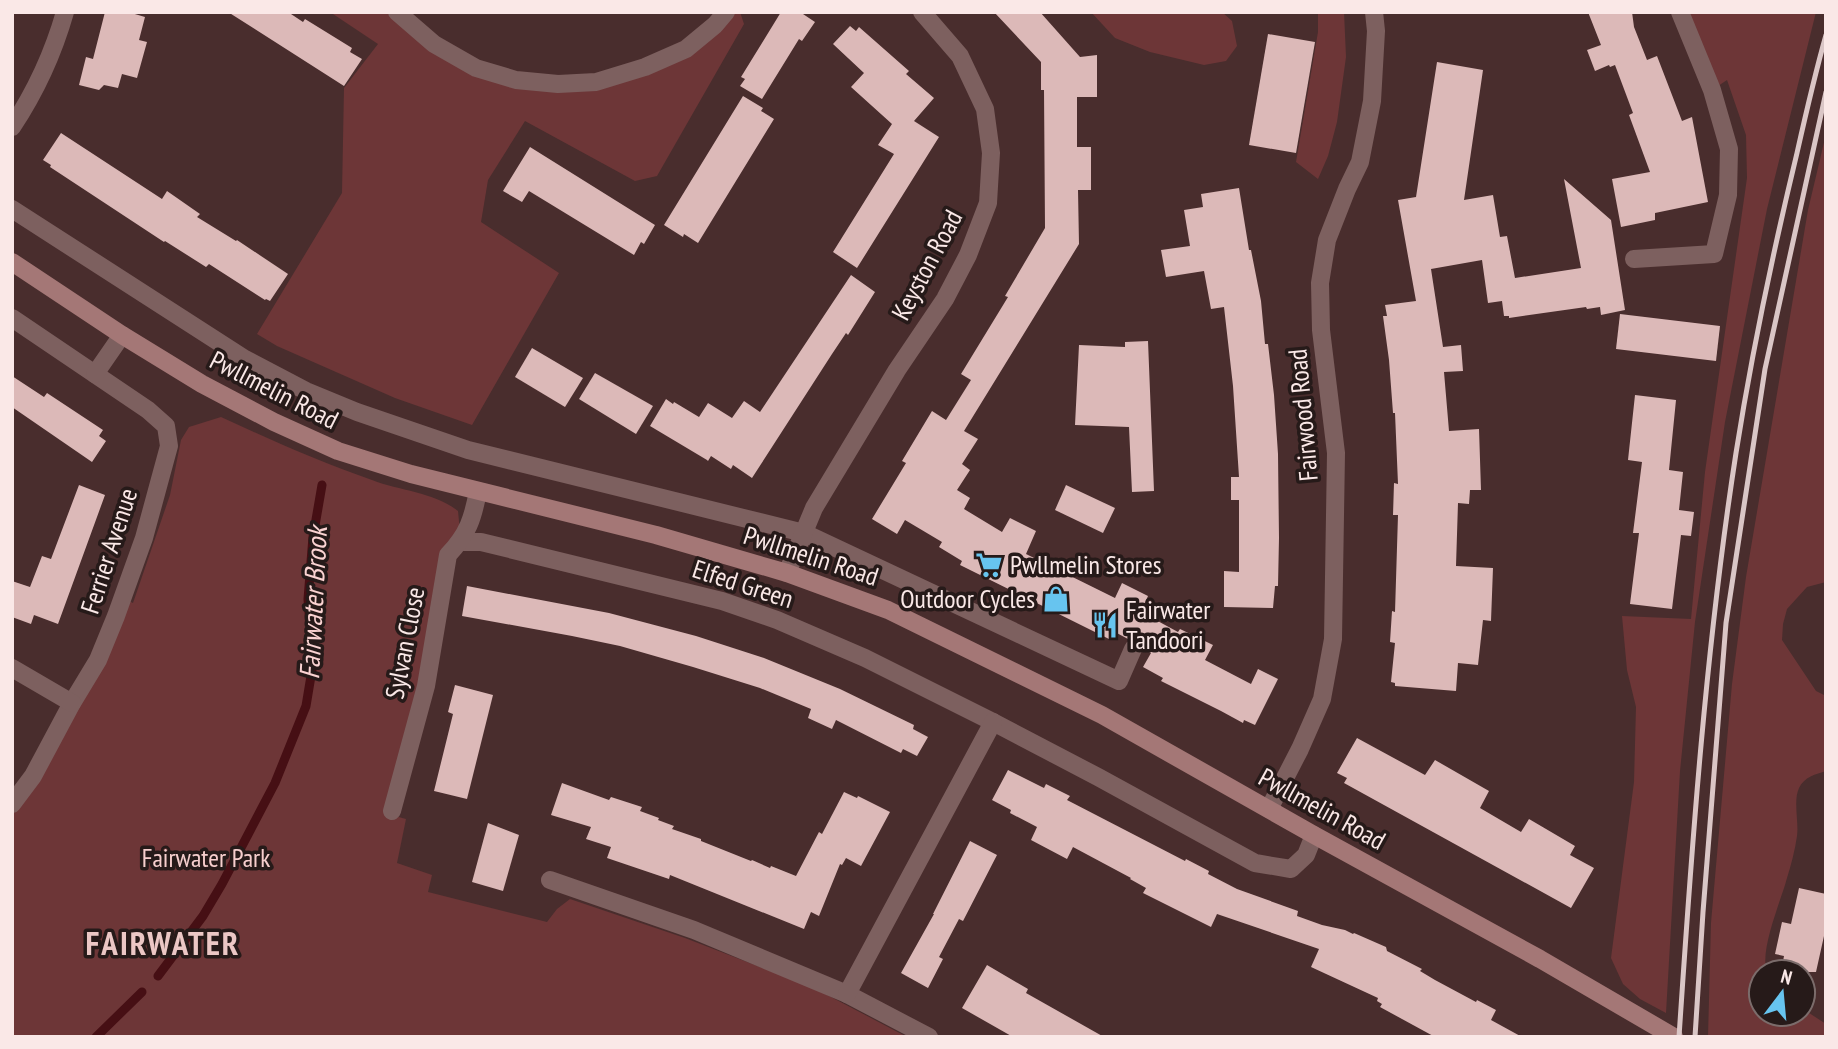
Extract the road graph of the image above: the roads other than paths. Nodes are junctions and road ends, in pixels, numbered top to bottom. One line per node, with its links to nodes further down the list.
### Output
1 (65, 12): 7 (street)
2 (397, 12): 3 (street)
3 (726, 12)
4 (922, 12): 15 (street, Keyston Road)
5 (1374, 12): 23 (street, Fairwood Road)
6 (1679, 12): 9 (street)
7 (12, 127)
8 (12, 209): 15 (street, Pwllmelin Road)
9 (1634, 259)
10 (12, 262): 12 (street, Pwllmelin Road)
11 (12, 318): 13 (street)
12 (122, 335): 13 (street); 14 (street, Pwllmelin Road)
13 (95, 374): 20 (street, Ferrier Avenue)
14 (478, 491): 16 (street, Sylvan Close); 17 (street, Pwllmelin Road)
15 (804, 533): 17 (street, Keyston Road); 18 (street, Pwllmelin Road)
16 (461, 542): 21 (street, Elfed Green); 24 (street, Sylvan Close)
17 (787, 573): 23 (street, Pwllmelin Road)
18 (1133, 649)
19 (12, 668): 20 (street)
20 (72, 702): 22 (street, Ferrier Avenue)
21 (993, 722): 25 (street, Elfed Green); 27 (street)
22 (12, 804)
23 (1269, 809): 25 (street, Pwllmelin Road)
24 (392, 811)
25 (1314, 835): 29 (street, Pwllmelin Road)
26 (550, 880): 27 (street)
27 (847, 994): 28 (street)
28 (929, 1037)
29 (1674, 1037)

